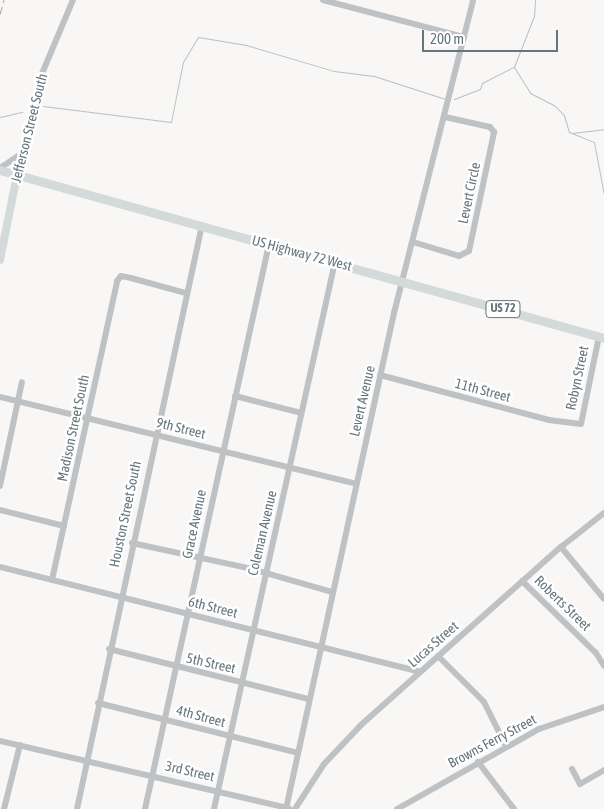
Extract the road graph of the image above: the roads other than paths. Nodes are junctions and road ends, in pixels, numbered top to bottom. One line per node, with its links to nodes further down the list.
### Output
1 (73, 0): 6 (street, Jefferson Street South)
2 (323, 0): 4 (street)
3 (473, 0): 4 (street, Levert Avenue)
4 (464, 36): 5 (street, Levert Avenue)
5 (445, 117): 10 (street, Levert Avenue); 10 (street, Levert Circle)
6 (22, 153): 7 (street); 8 (street, Jefferson Street South)
7 (0, 169): 8 (highway, US Highway 72 West / US 72)
8 (17, 175): 9 (highway, US Highway 72 West / US 72); 12 (main road, Jefferson Street South)
9 (202, 225): 11 (highway, US Highway 72 West / US 72); 15 (street, Houston Street South)
10 (413, 242): 14 (street, Levert Avenue)
11 (269, 244): 13 (highway, US Highway 72 West / US 72); 19 (street, Grace Avenue)
12 (0, 260)
13 (335, 262): 14 (highway, US Highway 72 West / US 72); 22 (street, Coleman Avenue)
14 (402, 281): 16 (highway, US Highway 72 West / US 72); 17 (street, Levert Avenue)
15 (186, 293): 23 (street, Madison Street South); 25 (street, Houston Street South)
16 (601, 337): 24 (street, Robyn Street)
17 (380, 375): 24 (street, 11th Street); 28 (street, Levert Avenue)
18 (22, 382): 21 (street)
19 (235, 396): 22 (street); 26 (street, Grace Avenue)
20 (0, 397): 21 (street, 9th Street)
21 (19, 402): 23 (street, 9th Street); 29 (street)
22 (301, 413): 27 (street, Coleman Avenue)
23 (88, 418): 25 (street, 9th Street); 32 (street, Madison Street South)
24 (581, 424)
25 (156, 435): 26 (street, 9th Street); 33 (street, Houston Street South)
26 (223, 451): 27 (street, 9th Street); 35 (street, Grace Avenue)
27 (289, 468): 28 (street, 9th Street); 37 (street, Coleman Avenue)
28 (356, 484): 40 (street, Levert Avenue)
29 (0, 486)
30 (0, 510): 32 (street)
31 (604, 514): 34 (street, Lucas Street)
32 (64, 526): 38 (street, Madison Street South)
33 (132, 543): 35 (street); 41 (street, Houston Street South)
34 (561, 547): 39 (street, Lucas Street); 42 (street)
35 (199, 560): 37 (street); 43 (street, Grace Avenue)
36 (0, 567): 38 (street, 6th Street)
37 (265, 574): 40 (street); 44 (street, Coleman Avenue)
38 (52, 580): 41 (street, 6th Street)
39 (522, 581): 47 (street, Lucas Street); 48 (street, Roberts Street)
40 (332, 592): 45 (street, Levert Avenue)
41 (120, 598): 43 (street, 6th Street); 46 (street, Houston Street South)
42 (604, 599)
43 (188, 613): 44 (street, 6th Street); 49 (street, Grace Avenue)
44 (253, 630): 45 (street, 6th Street); 51 (street, Coleman Avenue)
45 (320, 646): 50 (street, 6th Street); 52 (street, Levert Avenue)
46 (109, 649): 49 (street, 5th Street); 53 (street, Houston Street South)
47 (438, 656): 50 (street, Lucas Street); 59 (street)
48 (604, 666)
49 (176, 667): 51 (street, 5th Street); 55 (street, Grace Avenue)
50 (420, 672): 67 (street, Lucas Street)
51 (242, 683): 52 (street, 5th Street); 56 (street, Coleman Avenue)
52 (308, 699): 60 (street, Levert Avenue)
53 (98, 704): 55 (street, 4th Street); 61 (street, Houston Street South)
54 (604, 707): 59 (street, Browns Ferry Street)
55 (163, 719): 56 (street, 4th Street); 65 (street, Grace Avenue)
56 (230, 737): 60 (street, 4th Street); 66 (street, Coleman Avenue)
57 (0, 741): 58 (street, 3rd Street)
58 (20, 745): 61 (street, 3rd Street); 68 (street)
59 (506, 746): 62 (street, Browns Ferry Street)
60 (298, 753): 67 (street, Levert Avenue)
61 (87, 759): 65 (street, 3rd Street); 69 (street, Houston Street South)
62 (478, 762): 72 (street, Browns Ferry Street); 73 (street)
63 (572, 769): 64 (street)
64 (604, 770)
65 (152, 774): 66 (street, 3rd Street); 70 (street, Grace Avenue)
66 (218, 790): 67 (street, 3rd Street); 71 (street, Coleman Avenue)
67 (290, 808)
68 (4, 809)
69 (79, 809)
70 (145, 809)
71 (214, 809)
72 (397, 809)
73 (514, 809)

